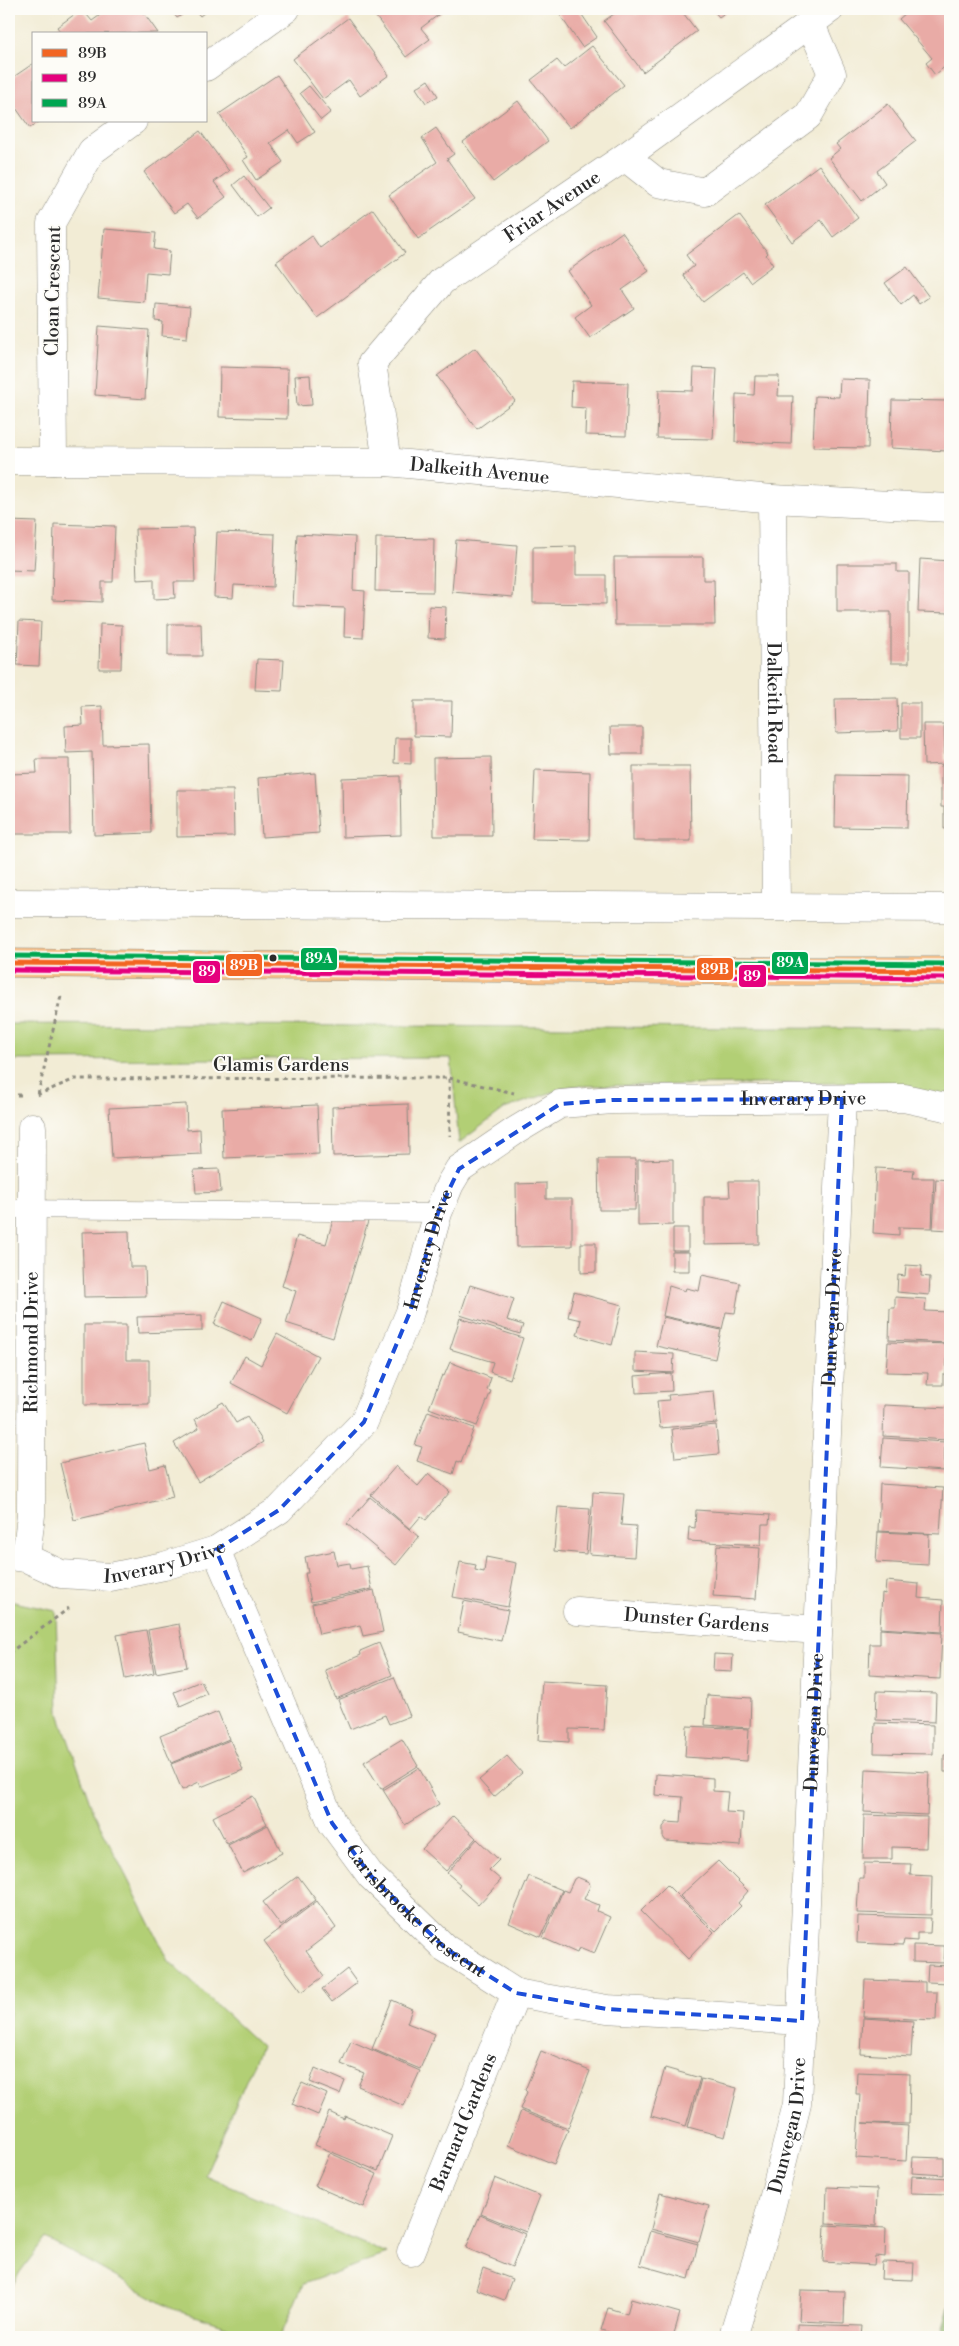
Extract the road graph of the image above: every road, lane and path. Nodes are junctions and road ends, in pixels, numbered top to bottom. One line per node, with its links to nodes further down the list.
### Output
1 (286, 9): 3 (street)
2 (820, 16): 5 (street, Friar Avenue); 5 (street)
3 (208, 66)
4 (132, 122): 7 (street, Cloan Crescent)
5 (625, 157): 8 (street, Friar Avenue)
6 (9, 461): 7 (street, Dalkeith Avenue)
7 (53, 461): 8 (street, Dalkeith Avenue)
8 (387, 462): 9 (street, Dalkeith Avenue)
9 (772, 499): 10 (street, Dalkeith Avenue); 12 (street, Dalkeith Road)
10 (950, 508)
11 (9, 903): 12 (street)
12 (776, 905): 13 (street)
13 (950, 908)
14 (9, 963): 15 (main road)
15 (69, 964): 16 (main road); 19 (path)
16 (950, 971)
17 (449, 1078): 19 (path, Glamis Gardens); 21 (path, Glamis Gardens); 24 (path)
18 (9, 1095): 19 (path, Glamis Gardens)
19 (38, 1095): 23 (path)
20 (842, 1099): 21 (street, Inverary Drive); 22 (street, Inverary Drive); 31 (street, Dunvegan Drive)
21 (560, 1104): 24 (street, Inverary Drive)
22 (950, 1108)
23 (32, 1127): 25 (street, Richmond Drive)
24 (450, 1184): 26 (street, Inverary Drive)
25 (20, 1208): 26 (lane); 28 (street, Richmond Drive)
26 (438, 1213): 27 (street, Inverary Drive)
27 (216, 1550): 28 (street, Inverary Drive); 33 (street, Carisbrooke Crescent)
28 (17, 1557)
29 (71, 1606): 32 (path)
30 (577, 1611): 31 (street, Dunster Gardens)
31 (817, 1630): 34 (street, Dunvegan Drive)
32 (9, 1653)
33 (516, 1993): 34 (street, Carisbrooke Crescent); 35 (street, Barnard Gardens)
34 (802, 2021): 36 (street, Dunvegan Drive)
35 (411, 2252)
36 (733, 2337)

